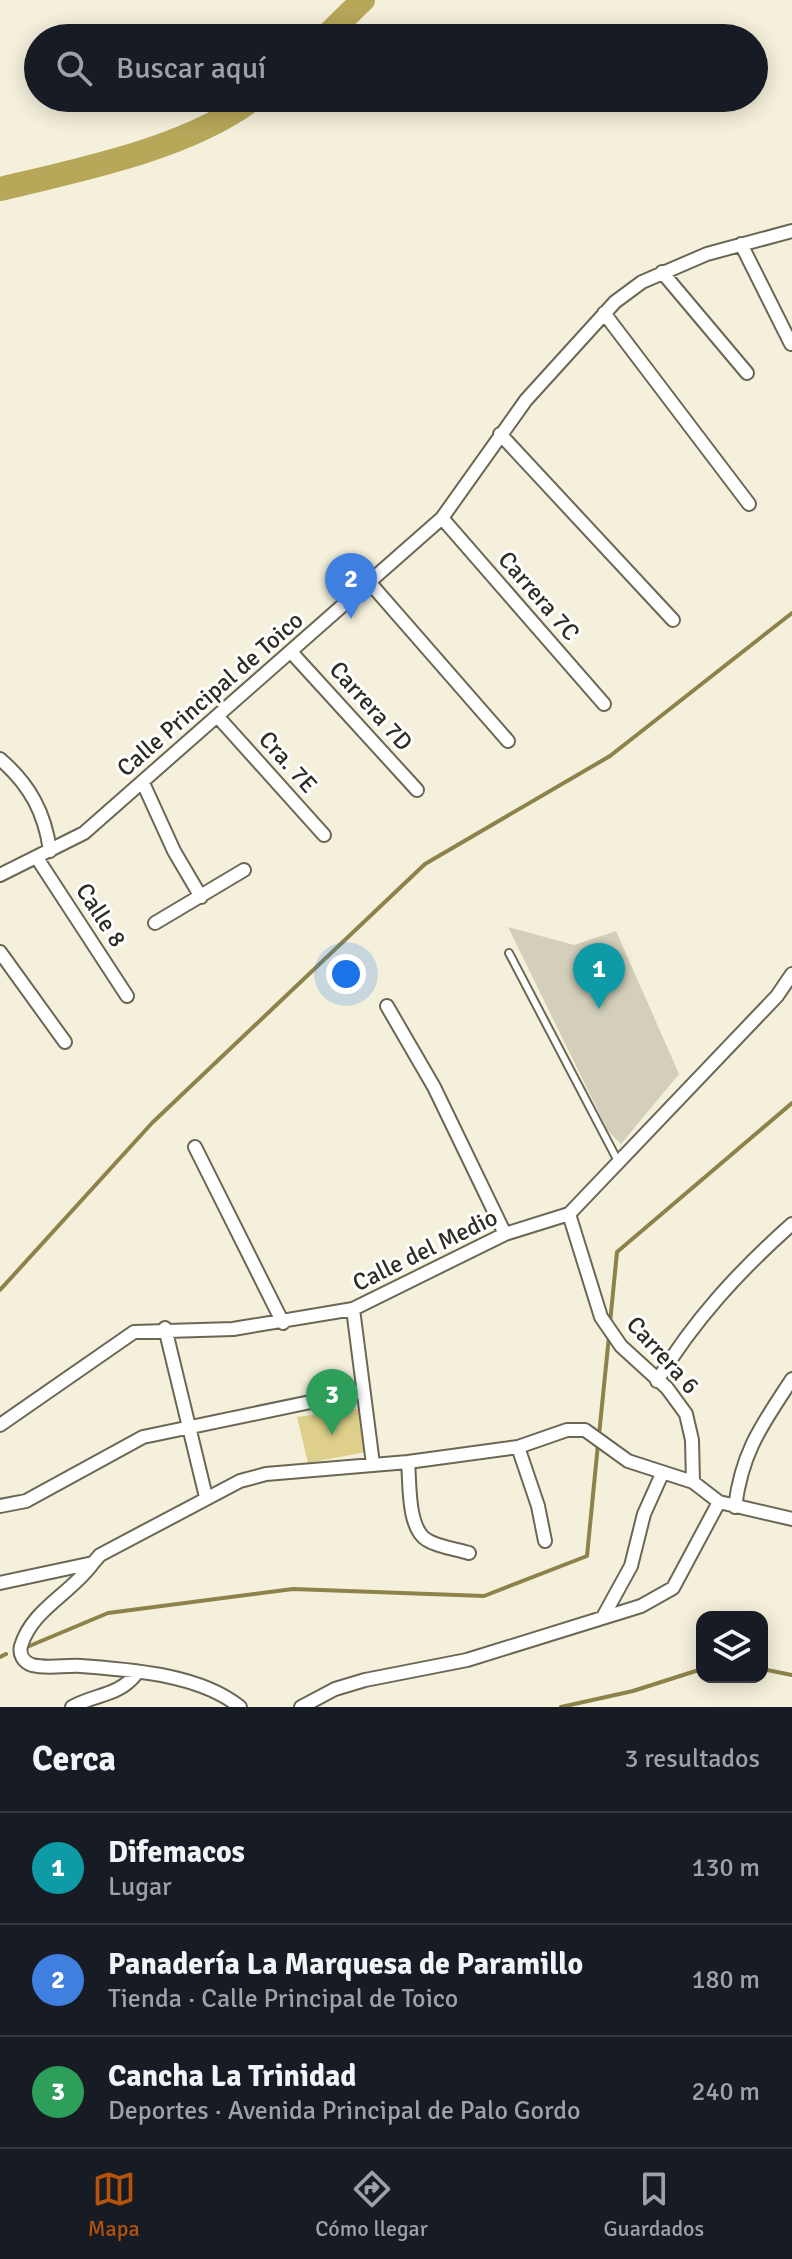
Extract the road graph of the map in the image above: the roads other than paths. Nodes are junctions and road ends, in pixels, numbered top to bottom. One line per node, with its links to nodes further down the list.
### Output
1 (792, 231): 2 (street, Calle Principal de Toico)
2 (741, 244): 3 (street, Calle Principal de Toico); 5 (street)
3 (662, 272): 4 (street, Calle Principal de Toico); 6 (street)
4 (604, 313): 7 (street, Calle Principal de Toico); 8 (street)
5 (791, 344)
6 (747, 373)
7 (500, 434): 9 (street, Calle Principal de Toico); 11 (street)
8 (749, 504)
9 (442, 518): 10 (street, Calle Principal de Toico); 13 (street, Carrera 7C)
10 (370, 583): 12 (street, Calle Principal de Toico); 15 (street)
11 (673, 620)
12 (292, 653): 14 (street, Calle Principal de Toico); 18 (street, Carrera 7D)
13 (604, 704)
14 (218, 717): 17 (street, Calle Principal de Toico); 19 (street, Cra. 7E)
15 (508, 741)
16 (0, 759): 20 (street)
17 (143, 783): 20 (street, Calle Principal de Toico); 24 (street)
18 (417, 790)
19 (324, 835)
20 (50, 851): 21 (street, Calle Principal de Toico)
21 (37, 858): 23 (street, Calle Principal de Toico); 29 (street, Calle 8)
22 (244, 870): 24 (street)
23 (0, 875)
24 (201, 897): 25 (street)
25 (155, 923)
26 (0, 952): 31 (street)
27 (509, 953): 33 (lane)
28 (792, 974): 33 (street, Calle del Medio)
29 (127, 996)
30 (387, 1006): 36 (street)
31 (65, 1042)
32 (195, 1147): 38 (street)
33 (619, 1163): 34 (street, Calle del Medio)
34 (569, 1214): 36 (street, Calle del Medio); 41 (street, Carrera 6)
35 (792, 1224): 41 (street)
36 (505, 1234): 37 (street, Calle del Medio)
37 (353, 1309): 38 (street, Calle del Medio); 42 (street)
38 (283, 1323): 39 (street, Calle del Medio)
39 (165, 1328): 43 (street, Calle del Medio); 44 (street)
40 (792, 1379): 53 (street)
41 (657, 1381): 49 (street, Carrera 6)
42 (363, 1391): 44 (street); 47 (street)
43 (0, 1425)
44 (188, 1426): 50 (street); 52 (street)
45 (518, 1447): 46 (street); 48 (street); 55 (street)
46 (408, 1462): 47 (street); 56 (street)
47 (373, 1464): 50 (street)
48 (662, 1474): 49 (street); 59 (street)
49 (693, 1482): 51 (street)
50 (206, 1497): 57 (street)
51 (719, 1502): 53 (street); 59 (street)
52 (0, 1506)
53 (735, 1507): 54 (street)
54 (792, 1519)
55 (545, 1541)
56 (469, 1553)
57 (93, 1563): 58 (street); 60 (street)
58 (0, 1583)
59 (603, 1617): 63 (street)
60 (136, 1674): 61 (street); 62 (street)
61 (72, 1707)
62 (240, 1707)
63 (301, 1707)

